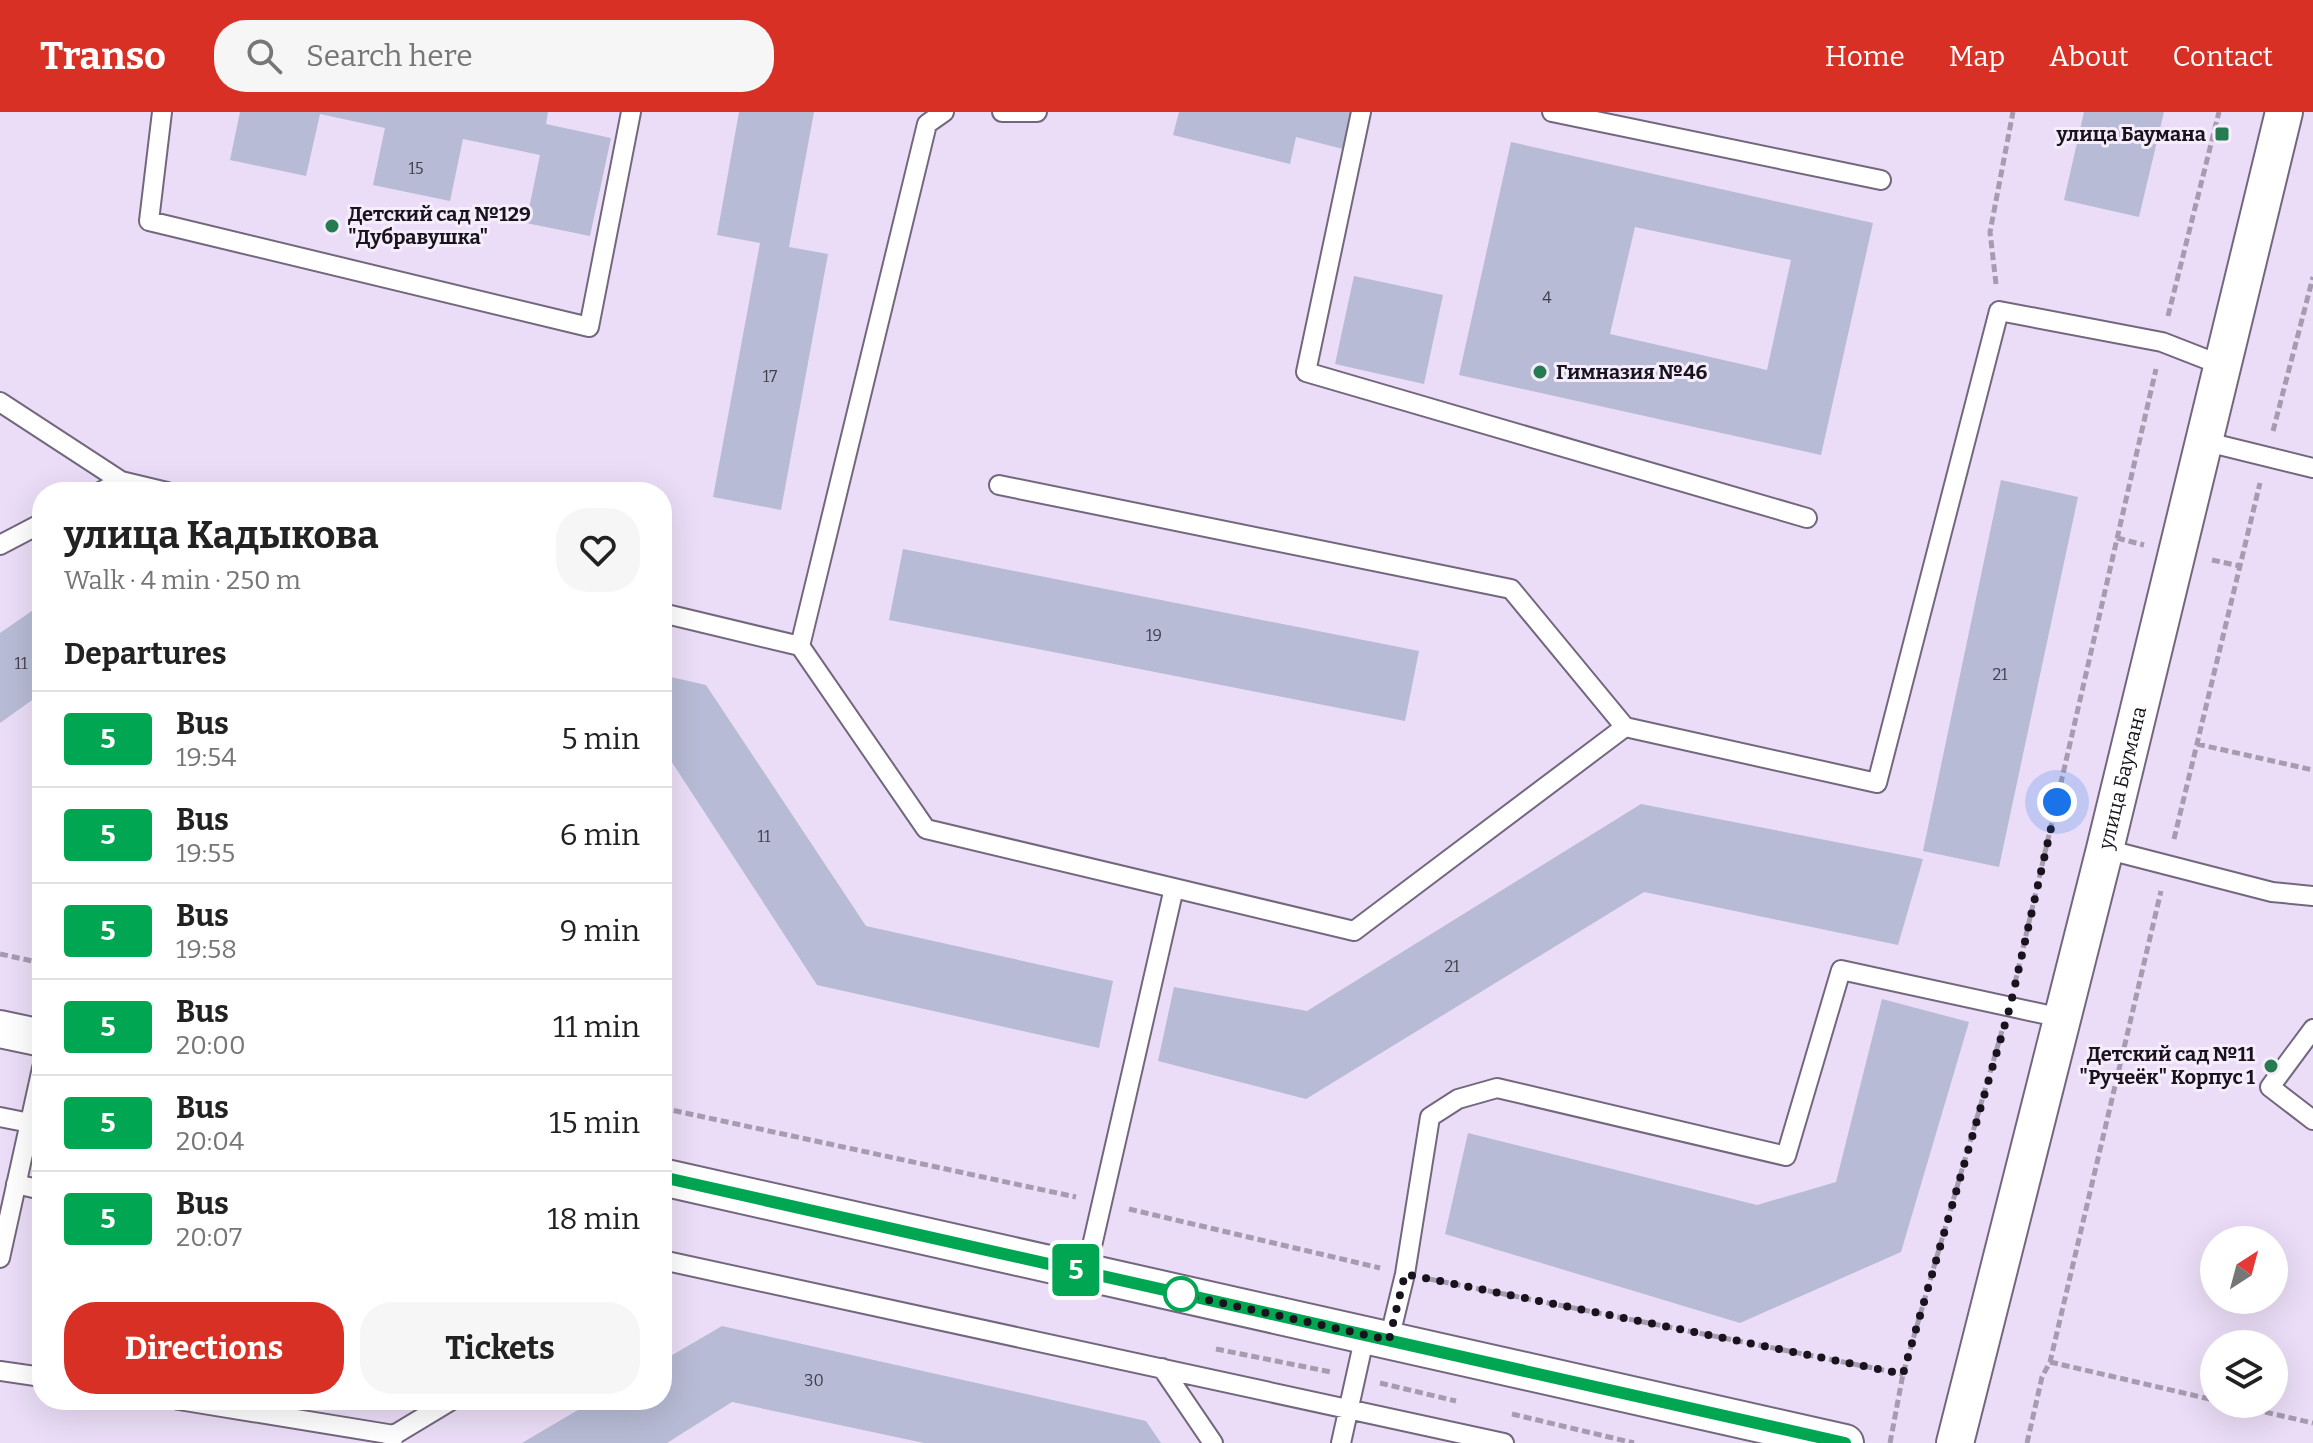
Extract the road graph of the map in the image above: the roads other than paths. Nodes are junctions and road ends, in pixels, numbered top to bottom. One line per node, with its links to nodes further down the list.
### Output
1 (162, 112): 2 (lane)
2 (631, 112)
3 (944, 112): 21 (lane)
4 (1002, 112): 5 (lane)
5 (1037, 112)
6 (1361, 112): 17 (lane)
7 (1552, 112): 9 (lane)
8 (2284, 112): 10 (street, улица Баумана)
9 (1881, 180)
10 (2221, 365): 12 (street, улица Баумана); 22 (lane)
11 (0, 402): 14 (lane)
12 (2203, 441): 13 (lane); 23 (street, улица Баумана)
13 (2313, 468)
14 (121, 481): 15 (lane)
15 (125, 482)
16 (999, 485): 22 (lane)
17 (1807, 518)
18 (32, 528): 19 (lane)
19 (0, 545)
20 (672, 615): 21 (lane)
21 (800, 646): 24 (lane)
22 (1625, 727): 24 (lane)
23 (2105, 849): 25 (lane); 26 (street, улица Баумана)
24 (1174, 888): 39 (lane)
25 (2313, 896)
26 (2062, 1018): 40 (lane); 52 (street, улица Баумана)
27 (0, 1029): 29 (street)
28 (2313, 1029): 32 (lane)
29 (32, 1036)
30 (32, 1114): 33 (lane)
31 (0, 1117): 33 (lane)
32 (2313, 1120)
33 (30, 1123): 35 (lane)
34 (672, 1179): 39 (street)
35 (16, 1184): 36 (lane); 37 (lane)
36 (32, 1188)
37 (0, 1258)
38 (672, 1266): 41 (lane)
39 (1086, 1272): 40 (street)
40 (1377, 1338): 44 (lane); 51 (street)
41 (1162, 1368): 44 (lane); 48 (lane)
42 (0, 1371): 43 (lane)
43 (32, 1376)
44 (1348, 1409): 49 (lane); 50 (lane)
45 (234, 1410): 47 (lane)
46 (437, 1410): 47 (lane)
47 (393, 1439)
48 (1213, 1443)
49 (1341, 1443)
50 (1504, 1443)
51 (1845, 1443)
52 (1955, 1443)

